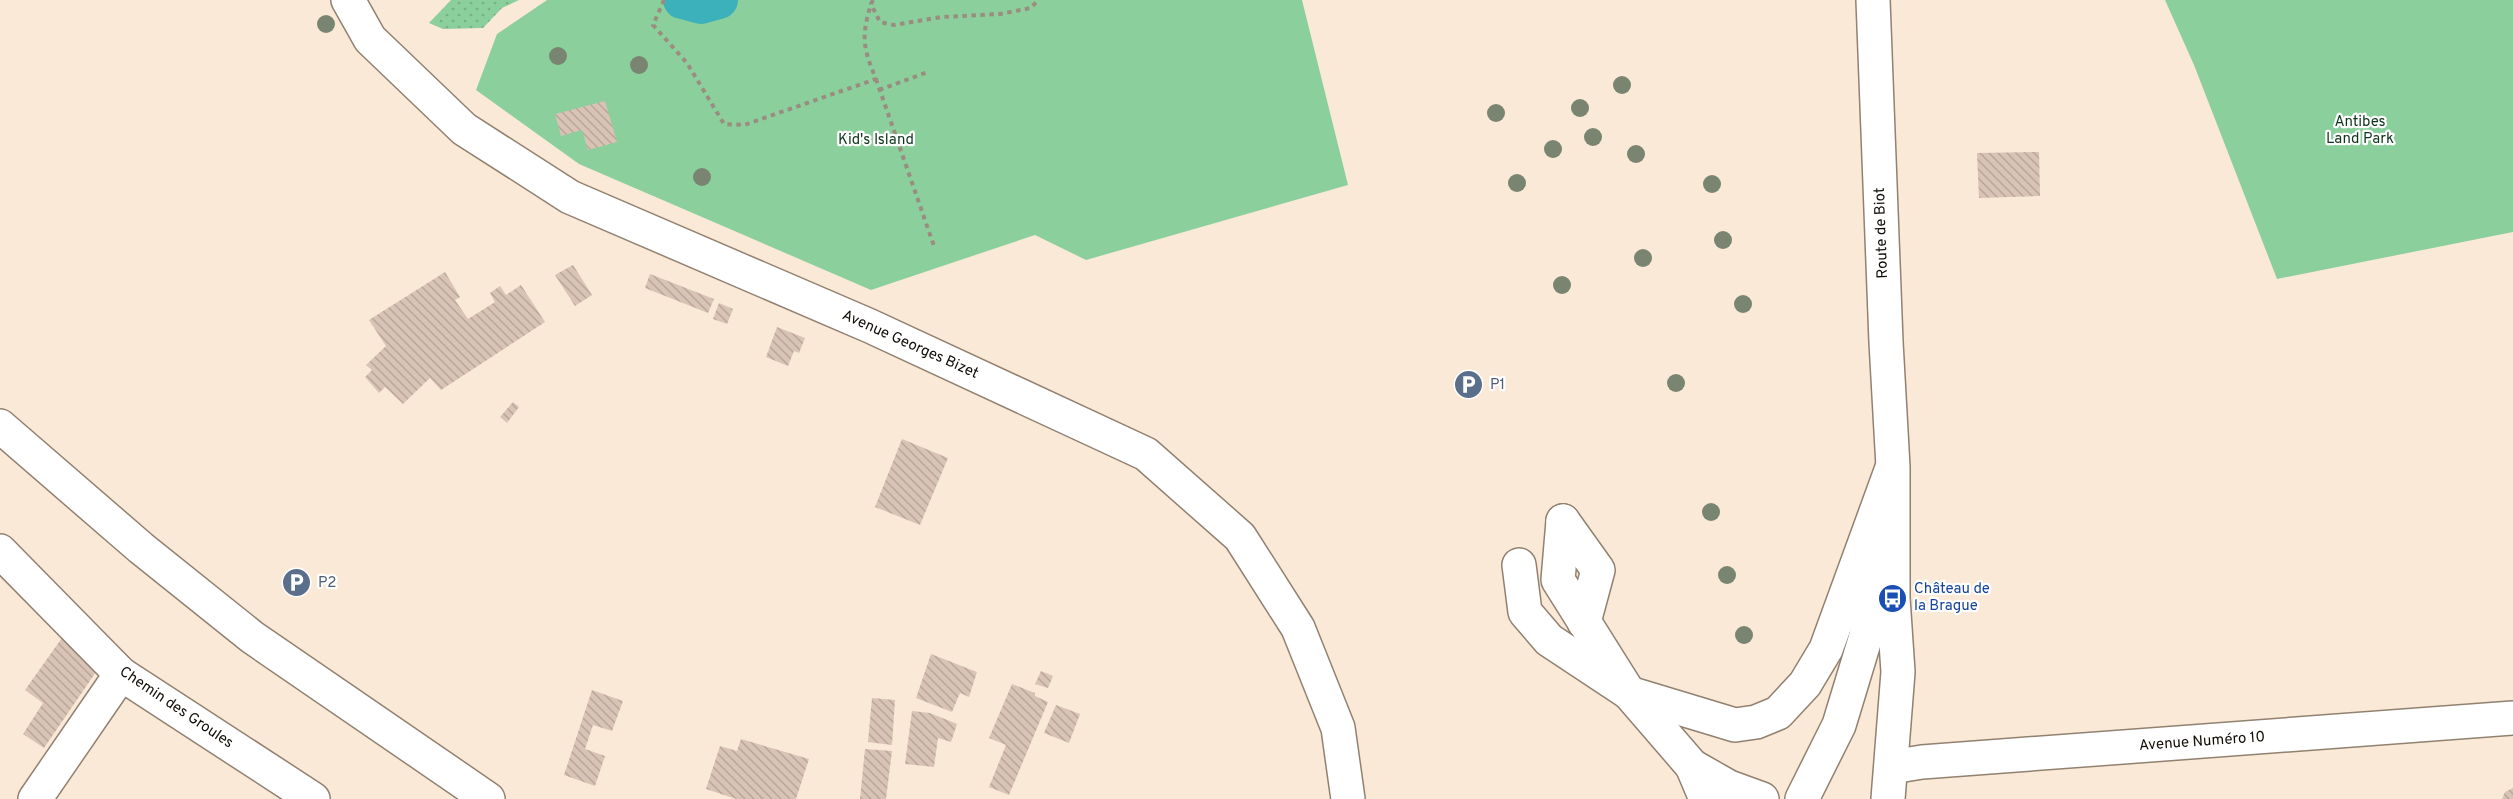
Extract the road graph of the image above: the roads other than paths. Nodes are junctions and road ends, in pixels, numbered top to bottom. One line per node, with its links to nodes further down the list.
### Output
1 (348, 0): 16 (street, Avenue Georges Bizet)
2 (1873, 0): 4 (street, Route de Biot)
3 (0, 426): 15 (street)
4 (1893, 467): 9 (street); 12 (street); 19 (street)
5 (1563, 521): 9 (street)
6 (0, 550): 8 (street, Chemin des Groules)
7 (1519, 565): 9 (street)
8 (121, 674): 13 (street); 14 (street, Chemin des Groules)
9 (1629, 693): 11 (street)
10 (2513, 718): 12 (street, Avenue Numéro 10)
11 (1692, 766): 17 (street); 18 (street)
12 (1891, 767): 20 (street)
13 (35, 799)
14 (313, 799)
15 (488, 799)
16 (1348, 799)
17 (1706, 799)
18 (1762, 799)
19 (1802, 799)
20 (1888, 799)

